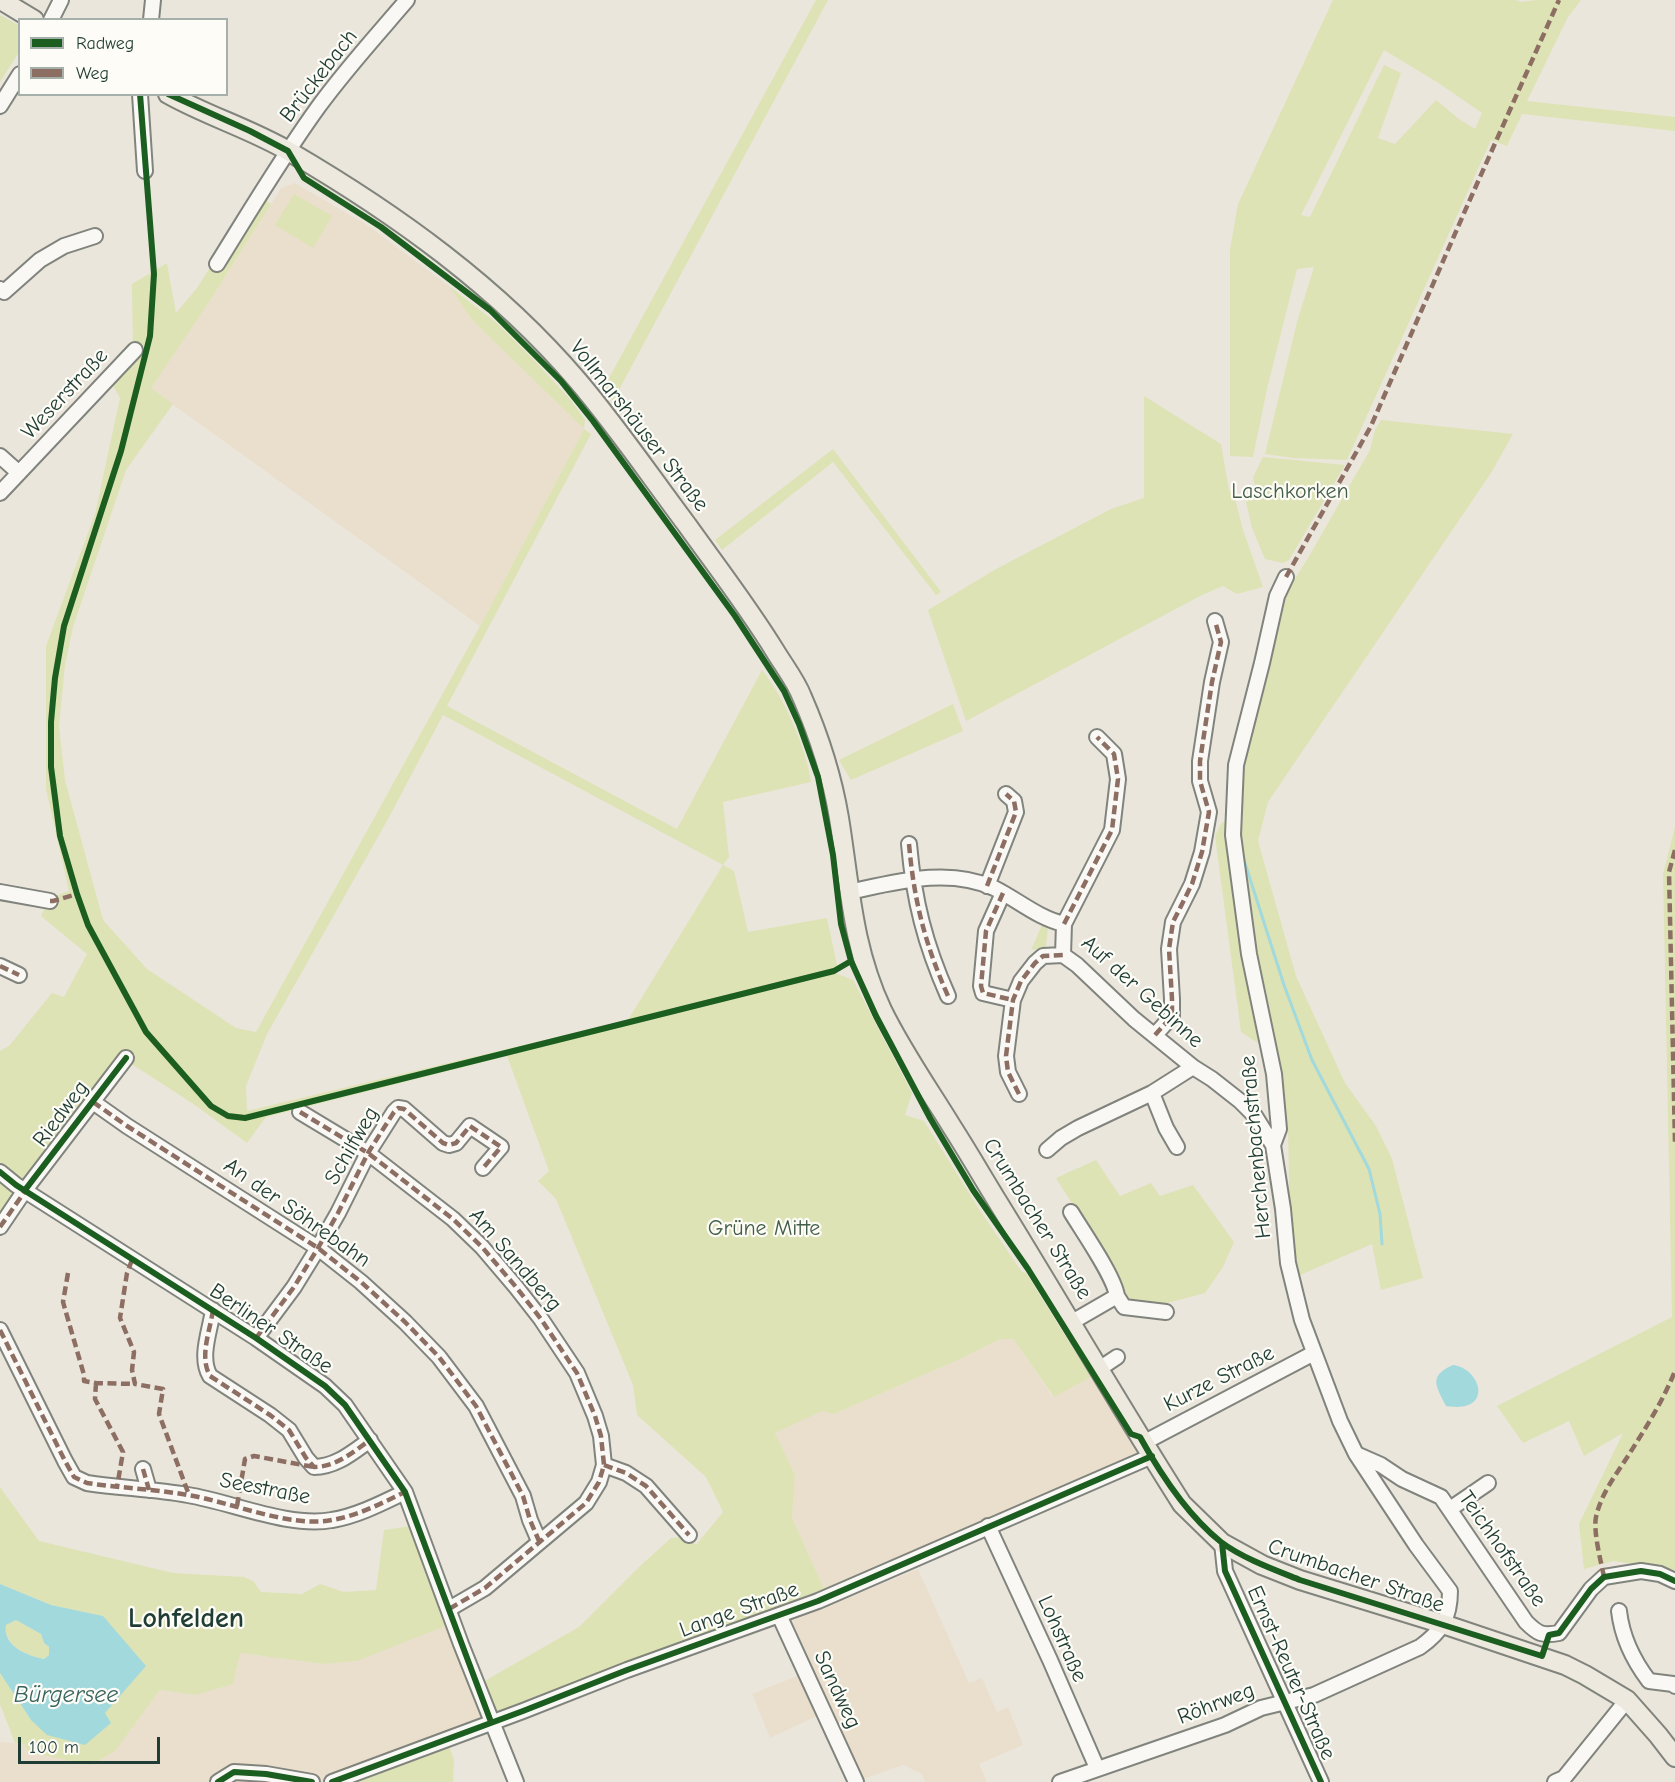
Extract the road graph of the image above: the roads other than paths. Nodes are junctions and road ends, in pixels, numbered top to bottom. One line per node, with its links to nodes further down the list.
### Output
1 (1, 0): 5 (main road)
2 (61, 0): 6 (street)
3 (153, 0): 7 (street)
4 (407, 0): 12 (street, Brückebach)
5 (31, 18)
6 (52, 18)
7 (151, 18)
8 (18, 77): 11 (street)
9 (140, 96): 13 (street)
10 (172, 96): 12 (main road, Vollmarshäuser Straße)
11 (0, 106)
12 (288, 151): 15 (street); 24 (main road, Vollmarshäuser Straße)
13 (145, 171)
14 (95, 236): 16 (street)
15 (218, 264)
16 (1, 292)
17 (135, 350): 19 (street, Weserstraße)
18 (0, 456): 19 (street)
19 (19, 473): 20 (street, Weserstraße)
20 (0, 493)
21 (1286, 577): 46 (street, Herchenbachstraße)
22 (1215, 621): 39 (street)
23 (1097, 737): 33 (street)
24 (833, 786): 30 (main road, Crumbacher Straße)
25 (1006, 794): 28 (street)
26 (909, 844): 27 (street)
27 (912, 880): 28 (street, Auf der Gebinne); 30 (street, Auf der Gebinne); 37 (street)
28 (987, 886): 31 (street, Auf der Gebinne)
29 (0, 892): 32 (street)
30 (849, 892): 59 (main road, Crumbacher Straße)
31 (1003, 893): 33 (street, Auf der Gebinne); 38 (street)
32 (50, 901)
33 (1064, 924): 34 (street, Auf der Gebinne)
34 (1063, 955): 38 (street); 39 (street, Auf der Gebinne)
35 (0, 966): 36 (street)
36 (19, 975)
37 (948, 996)
38 (1013, 1000): 43 (street)
39 (1155, 1035): 41 (street, Auf der Gebinne)
40 (126, 1058): 44 (street, Riedweg)
41 (1193, 1067): 42 (street); 46 (street, Auf der Gebinne)
42 (1152, 1093): 47 (street); 48 (street)
43 (1019, 1095)
44 (93, 1102): 52 (street, Riedweg); 55 (street, An der Söhrebahn)
45 (300, 1112): 49 (street, Am Sandberg)
46 (1273, 1145): 62 (street, Herchenbachstraße)
47 (1177, 1147)
48 (1047, 1150)
49 (368, 1153): 50 (street, Schilfweg); 55 (street, Schilfweg); 68 (street, Am Sandberg)
50 (483, 1168)
51 (0, 1172): 52 (street, Berliner Straße)
52 (25, 1190): 54 (street); 57 (street, Berliner Straße)
53 (1071, 1212): 56 (street)
54 (0, 1227)
55 (318, 1248): 61 (street, Schilfweg); 76 (street, An der Söhrebahn)
56 (1117, 1296): 58 (street); 59 (street)
57 (213, 1310): 61 (street, Berliner Straße); 65 (street)
58 (1166, 1312)
59 (1072, 1322): 64 (main road, Crumbacher Straße)
60 (0, 1330): 71 (street, Seestraße)
61 (256, 1338): 65 (street, Berliner Straße)
62 (1314, 1353): 66 (street, Kurze Straße); 67 (street, Herchenbachstraße)
63 (1117, 1357): 64 (street)
64 (1099, 1369): 66 (main road, Crumbacher Straße)
65 (370, 1440): 72 (street, Berliner Straße)
66 (1148, 1450): 74 (street, Lange Straße); 77 (main road, Crumbacher Straße)
67 (1356, 1454): 73 (street, Teichhofstraße); 82 (street, Herchenbachstraße)
68 (604, 1465): 75 (street); 76 (street, Am Sandberg)
69 (143, 1468): 71 (street)
70 (1488, 1483): 73 (street)
71 (149, 1490): 72 (street, Seestraße)
72 (405, 1492): 79 (street, Berliner Straße)
73 (1450, 1509): 83 (street, Teichhofstraße)
74 (988, 1527): 81 (street, Lange Straße); 90 (street, Lohstraße)
75 (689, 1535)
76 (539, 1541): 79 (street, Am Sandberg)
77 (1222, 1543): 82 (main road, Crumbacher Straße); 87 (street, Ernst-Reuter-Straße)
78 (1675, 1581): 83 (street)
79 (449, 1609): 88 (street, Berliner Straße)
80 (1619, 1611): 85 (street)
81 (779, 1615): 88 (street, Lange Straße); 95 (street, Sandweg)
82 (1443, 1624): 84 (main road, Crumbacher Straße); 87 (street, Röhrweg)
83 (1549, 1635): 84 (street)
84 (1542, 1656): 86 (main road, Crumbacher Straße)
85 (1675, 1686)
86 (1627, 1700): 89 (main road, Crumbacher Straße); 98 (street)
87 (1284, 1702): 90 (street, Röhrweg); 97 (street, Ernst-Reuter-Straße)
88 (491, 1722): 93 (street, Lange Straße); 94 (street, Berliner Straße)
89 (1675, 1757)
90 (1097, 1768): 96 (street, Röhrweg)
91 (218, 1782): 92 (street)
92 (312, 1782)
93 (332, 1782)
94 (516, 1782)
95 (855, 1782)
96 (1060, 1782)
97 (1321, 1782)
98 (1555, 1782)

